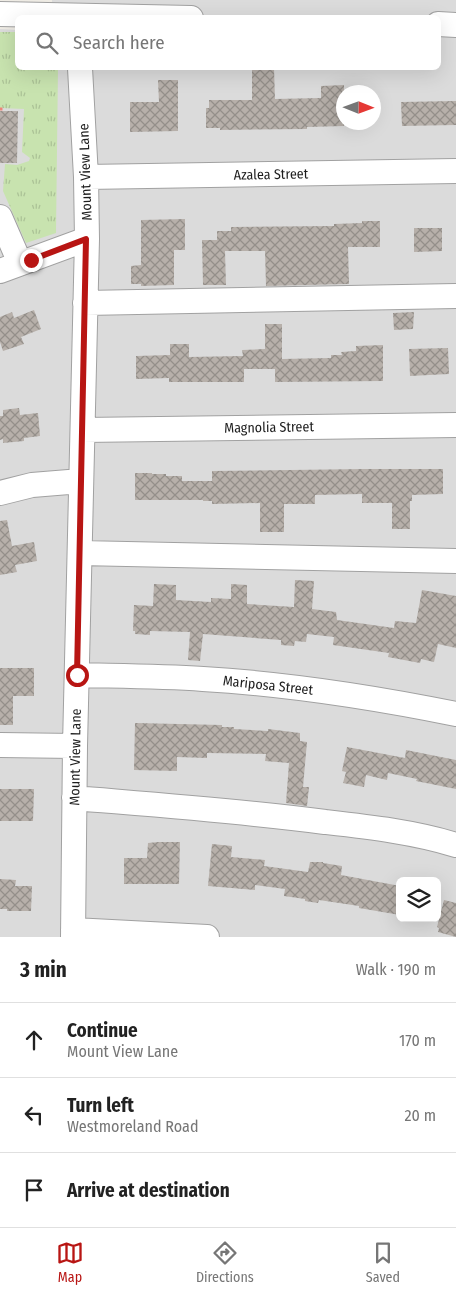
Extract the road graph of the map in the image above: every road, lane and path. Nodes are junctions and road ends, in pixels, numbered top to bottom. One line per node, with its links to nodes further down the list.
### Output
1 (191, 0): 5 (street)
2 (77, 11): 3 (street); 4 (street)
3 (0, 14)
4 (142, 15)
5 (191, 15)
6 (441, 24): 7 (street)
7 (456, 25)
8 (80, 70): 10 (street, Mount View Lane)
9 (456, 170): 10 (street, Azalea Street)
10 (86, 177): 12 (street, Mount View Lane)
11 (0, 217): 13 (street)
12 (86, 239): 13 (street); 15 (street, Mount View Lane)
13 (10, 267)
14 (456, 296): 15 (street)
15 (85, 303): 17 (street, Mount View Lane)
16 (456, 425): 17 (street, Magnolia Street)
17 (83, 430): 18 (street, Mount View Lane)
18 (81, 482): 19 (street); 20 (street, Mount View Lane)
19 (0, 493)
20 (80, 553): 21 (street); 22 (street, Mount View Lane)
21 (456, 561)
22 (77, 675): 23 (street, Mariposa Street); 25 (street, Mount View Lane)
23 (456, 714)
24 (0, 745): 25 (street)
25 (75, 746): 26 (street, Mount View Lane)
26 (74, 798): 27 (street); 28 (street, Mount View Lane)
27 (456, 845)
28 (73, 934): 29 (street)
29 (207, 937)

